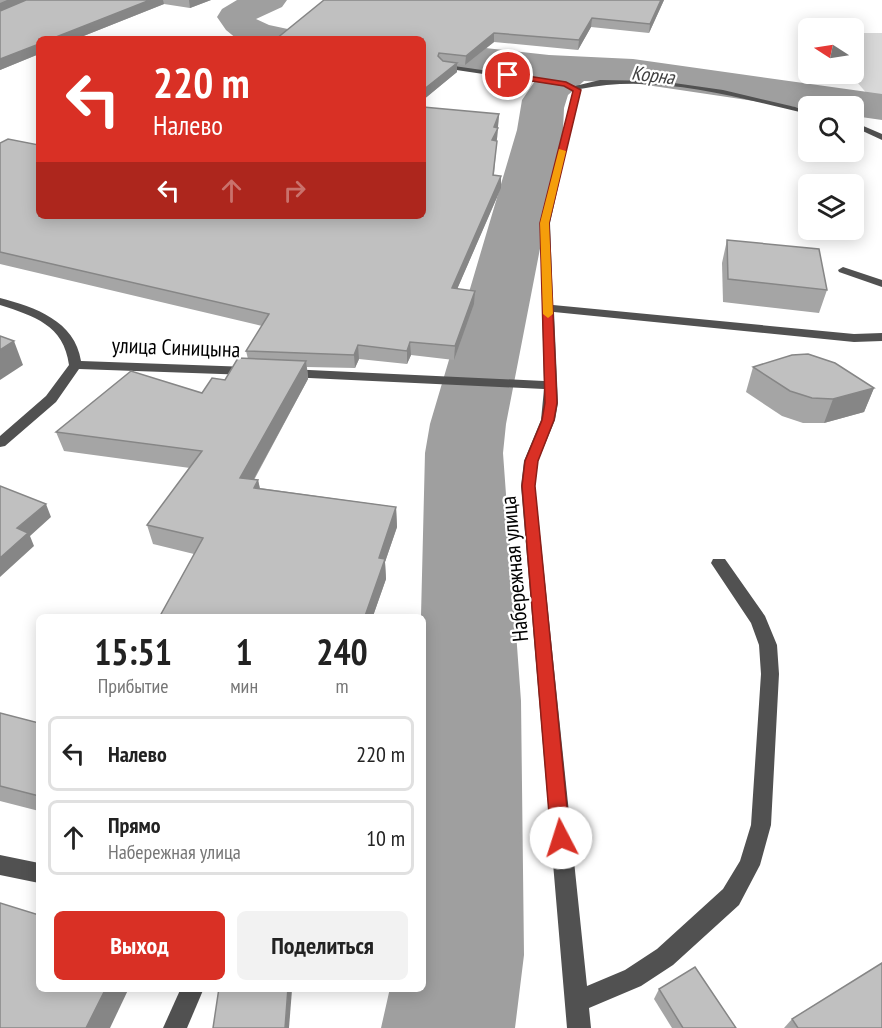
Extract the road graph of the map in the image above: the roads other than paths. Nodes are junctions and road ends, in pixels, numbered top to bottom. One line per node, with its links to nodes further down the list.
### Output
1 (442, 66): 2 (street)
2 (571, 86): 3 (street); 9 (street, Набережная улица)
3 (798, 110)
4 (864, 129): 5 (street)
5 (882, 138)
6 (843, 270): 7 (street)
7 (882, 284)
8 (1, 303): 11 (street)
9 (548, 308): 10 (street); 12 (street, Набережная улица)
10 (882, 337)
11 (75, 364): 12 (street, улица Синицына); 13 (street)
12 (550, 385): 18 (street, Набережная улица)
13 (0, 443)
14 (719, 563): 18 (street)
15 (0, 866): 16 (street)
16 (36, 872)
17 (191, 992): 19 (street)
18 (576, 1002): 20 (street, Набережная улица)
19 (175, 1028)
20 (579, 1028)

